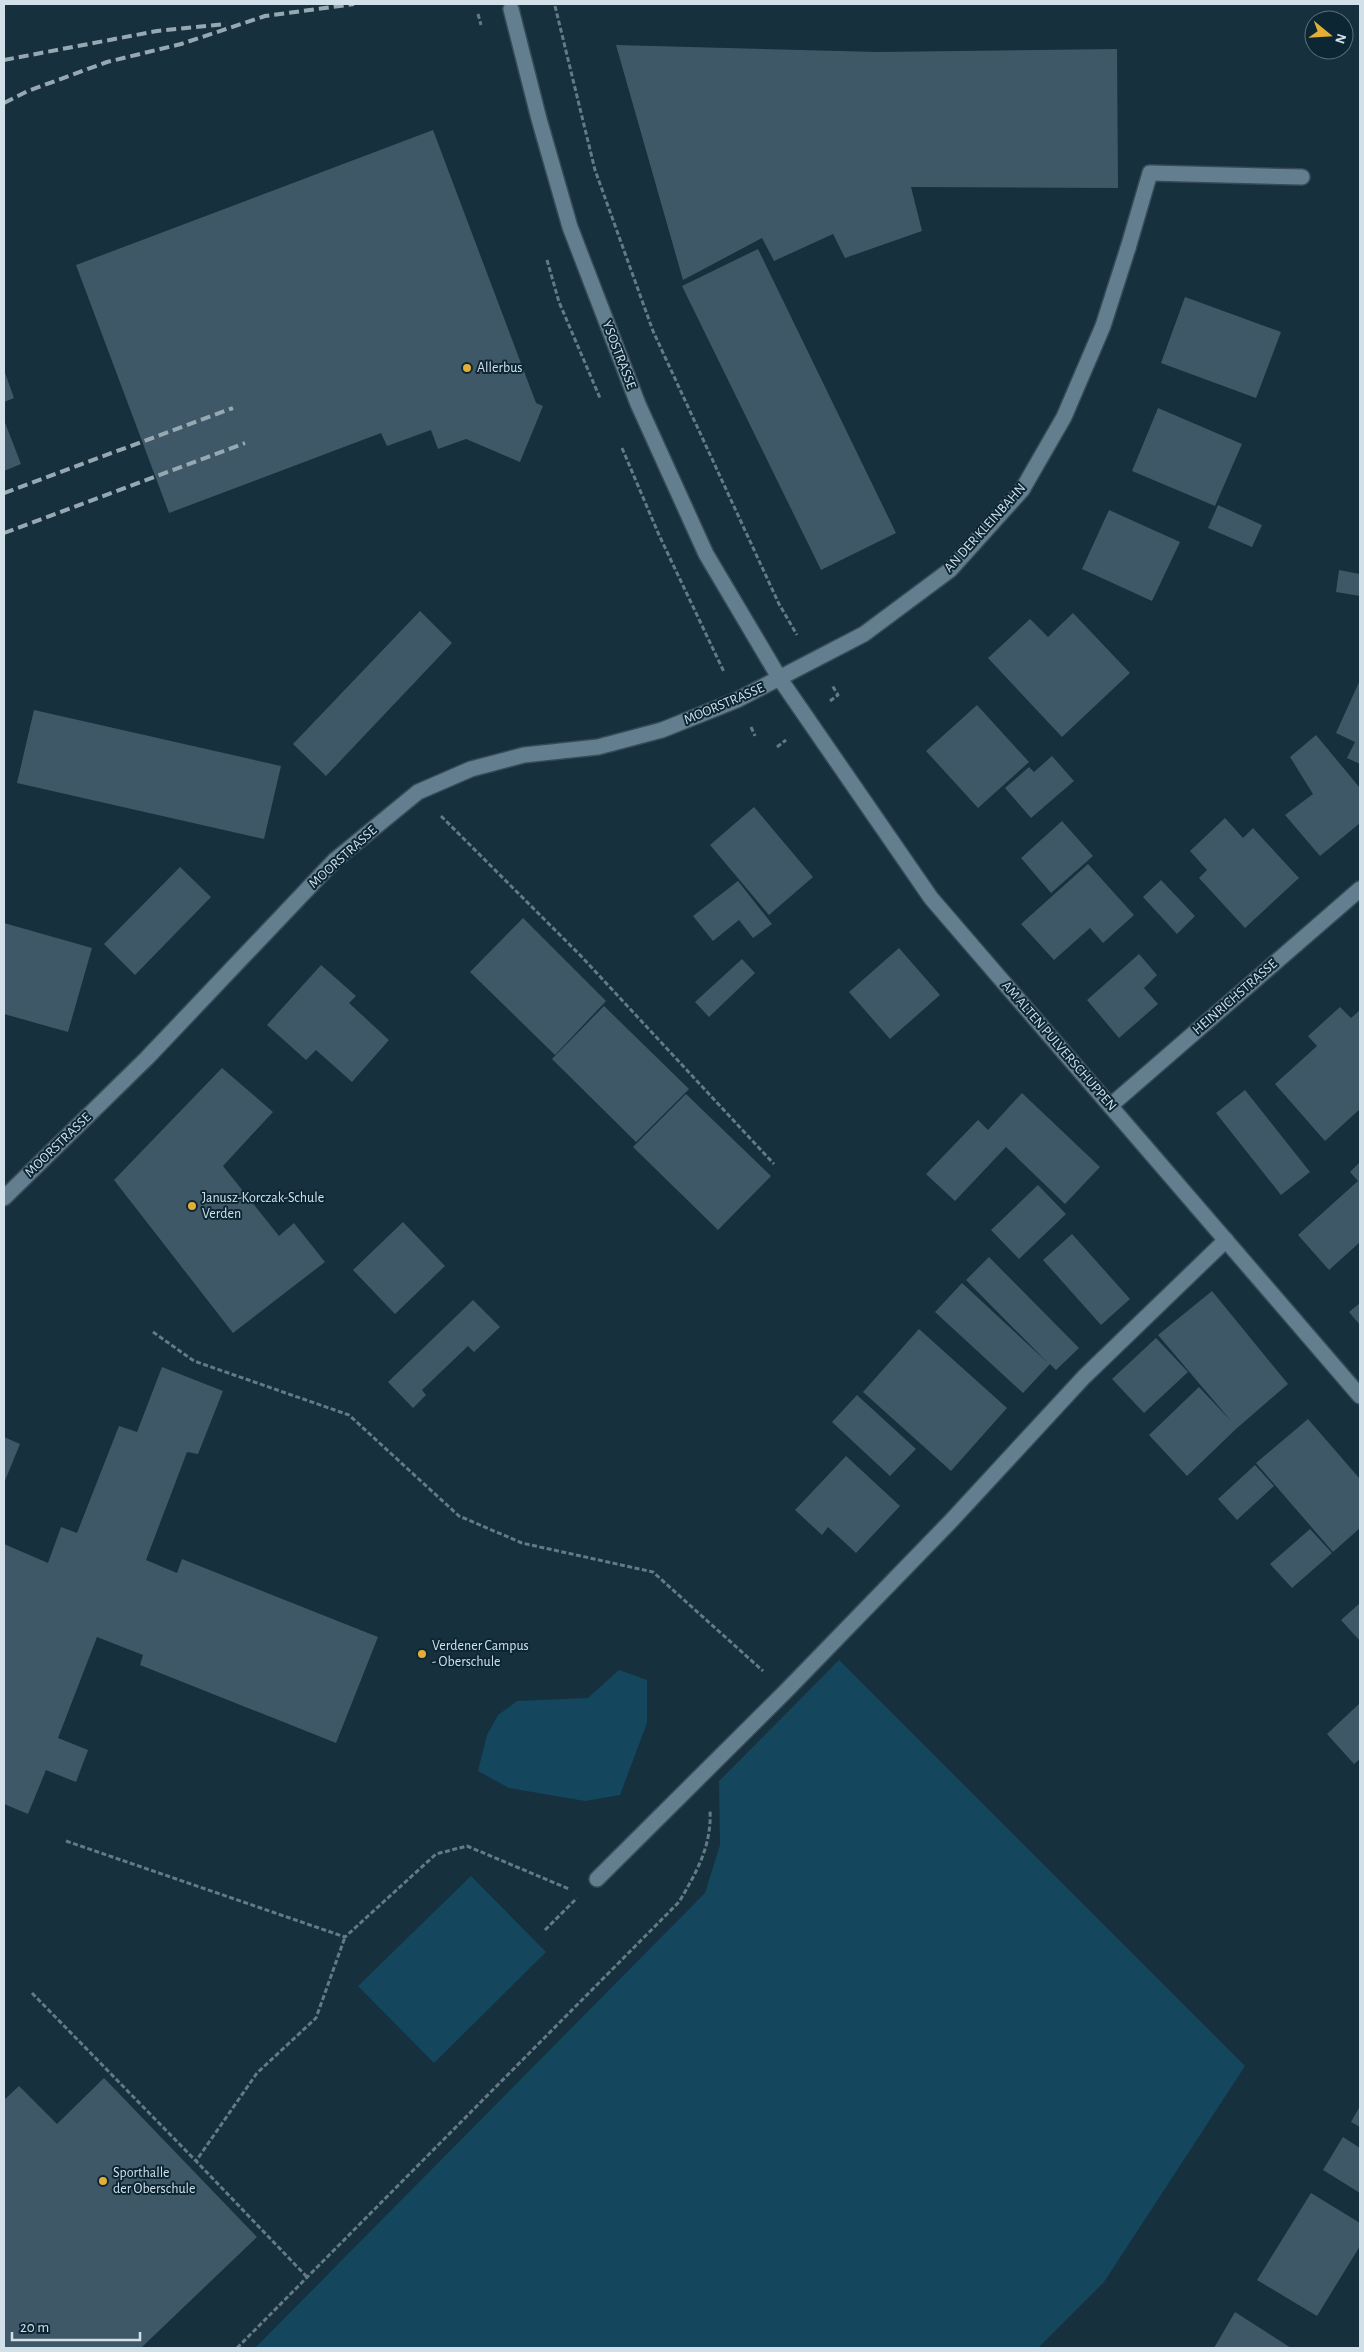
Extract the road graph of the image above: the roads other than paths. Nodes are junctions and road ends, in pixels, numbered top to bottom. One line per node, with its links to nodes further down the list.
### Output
1 (511, 9): 3 (street, YSOSTRASSE)
2 (1302, 177): 3 (street, AN DER KLEINBAHN)
3 (780, 679): 5 (street, AM ALTEN PULVERSCHUPPEN); 6 (street, MOORSTRASSE)
4 (1360, 888): 5 (street, HEINRICHSTRASSE)
5 (1110, 1106): 7 (street, AM ALTEN PULVERSCHUPPEN)
6 (4, 1198)
7 (1226, 1240): 8 (street, AM ALTEN PULVERSCHUPPEN); 9 (street)
8 (1360, 1396)
9 (597, 1879)

